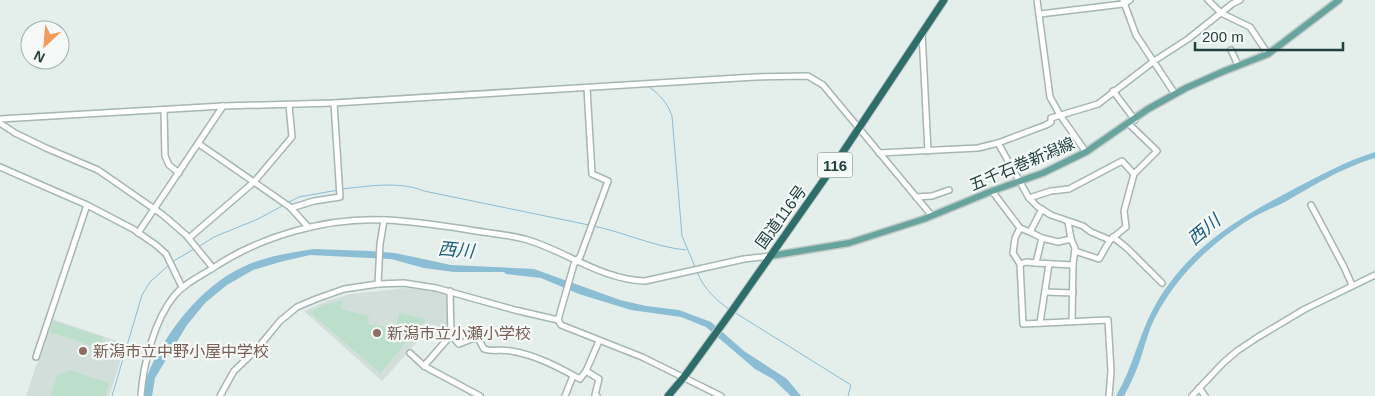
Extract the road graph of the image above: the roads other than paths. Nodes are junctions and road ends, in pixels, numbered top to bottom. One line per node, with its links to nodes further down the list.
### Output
1 (944, 0): 10 (highway, 国道116号 / 116)
2 (1037, 0): 9 (street)
3 (1130, 0): 7 (street)
4 (1208, 0): 8 (street)
5 (1240, 0): 8 (street)
6 (1339, 0): 12 (main road, 五千石巻新潟線)
7 (1123, 2): 9 (street); 13 (street)
8 (1221, 12): 12 (street); 13 (street)
9 (1040, 14): 22 (street)
10 (922, 33): 26 (highway, 国道116号 / 116); 29 (street)
11 (1231, 50): 14 (street)
12 (1268, 54): 14 (main road, 五千石巻新潟線)
13 (1154, 61): 16 (street); 17 (street)
14 (1238, 65): 17 (main road, 五千石巻新潟線)
15 (587, 88): 18 (street); 26 (street); 59 (street)
16 (1113, 92): 22 (street); 24 (street)
17 (1175, 94): 24 (main road, 五千石巻新潟線)
18 (334, 103): 19 (street); 43 (street)
19 (289, 105): 20 (street); 35 (street)
20 (223, 106): 21 (street); 28 (street)
21 (164, 110): 23 (street); 33 (street)
22 (1060, 115): 27 (street); 30 (street)
23 (0, 119)
24 (1132, 122): 30 (main road, 五千石巻新潟線); 34 (street)
25 (0, 123): 44 (street)
26 (858, 128): 31 (street); 58 (highway, 国道116号 / 116)
27 (998, 143): 29 (street); 36 (street)
28 (199, 144): 33 (street); 35 (street)
29 (928, 151): 31 (street)
30 (1086, 152): 36 (main road, 五千石巻新潟線)
31 (880, 153): 39 (street)
32 (0, 167): 41 (street)
33 (179, 173): 44 (street)
34 (1134, 174): 40 (street); 55 (street)
35 (254, 182): 43 (street); 53 (street)
36 (1021, 182): 38 (main road, 五千石巻新潟線); 40 (street)
37 (948, 190): 39 (street)
38 (992, 192): 46 (main road, 五千石巻新潟線); 50 (street)
39 (916, 196): 46 (street)
40 (1030, 198): 45 (street)
41 (87, 205): 52 (street); 79 (street)
42 (1311, 205): 68 (street)
43 (291, 208): 49 (street)
44 (154, 209): 52 (street); 53 (street)
45 (1042, 209): 48 (street); 51 (street)
46 (932, 216): 58 (main road, 五千石巻新潟線)
47 (384, 220): 49 (street); 59 (street); 67 (street)
48 (1068, 222): 55 (street); 56 (street)
49 (308, 226): 64 (street)
50 (1020, 228): 51 (street); 61 (street)
51 (1030, 232): 54 (street)
52 (138, 233): 69 (street)
53 (189, 238): 64 (street)
54 (1042, 238): 56 (street); 60 (street)
55 (1111, 238): 57 (street); 66 (street)
56 (1071, 239): 57 (street)
57 (1075, 251): 63 (street)
58 (770, 256): 59 (street); 83 (highway, 国道116号 / 116)
59 (575, 261): 73 (street)
60 (1036, 263): 61 (street); 62 (street)
61 (1020, 264): 75 (street)
62 (1049, 264): 63 (street); 71 (street)
63 (1073, 265): 72 (street)
64 (212, 268): 69 (street)
65 (1375, 275): 68 (street)
66 (1162, 283)
67 (378, 284): 70 (street); 86 (street)
68 (1352, 285): 84 (street)
69 (182, 287): 85 (street)
70 (450, 291): 73 (street); 76 (street)
71 (1044, 292): 72 (street); 75 (street)
72 (1073, 293): 74 (street)
73 (558, 320): 77 (street)
74 (1072, 321): 75 (street); 92 (street)
75 (1040, 323)
76 (451, 335): 80 (street); 82 (street)
77 (599, 341): 81 (street); 83 (street)
78 (410, 353): 80 (street)
79 (36, 357)
80 (424, 366): 87 (street)
81 (586, 372): 82 (street); 89 (street)
82 (573, 376): 88 (street)
83 (684, 377): 90 (highway, 国道116号 / 116); 91 (street)
84 (1199, 388): 93 (street); 94 (street)
85 (141, 396)
86 (220, 396)
87 (480, 396)
88 (565, 396)
89 (597, 396)
90 (668, 396)
91 (721, 396)
92 (1108, 396)
93 (1192, 396)
94 (1205, 396)

